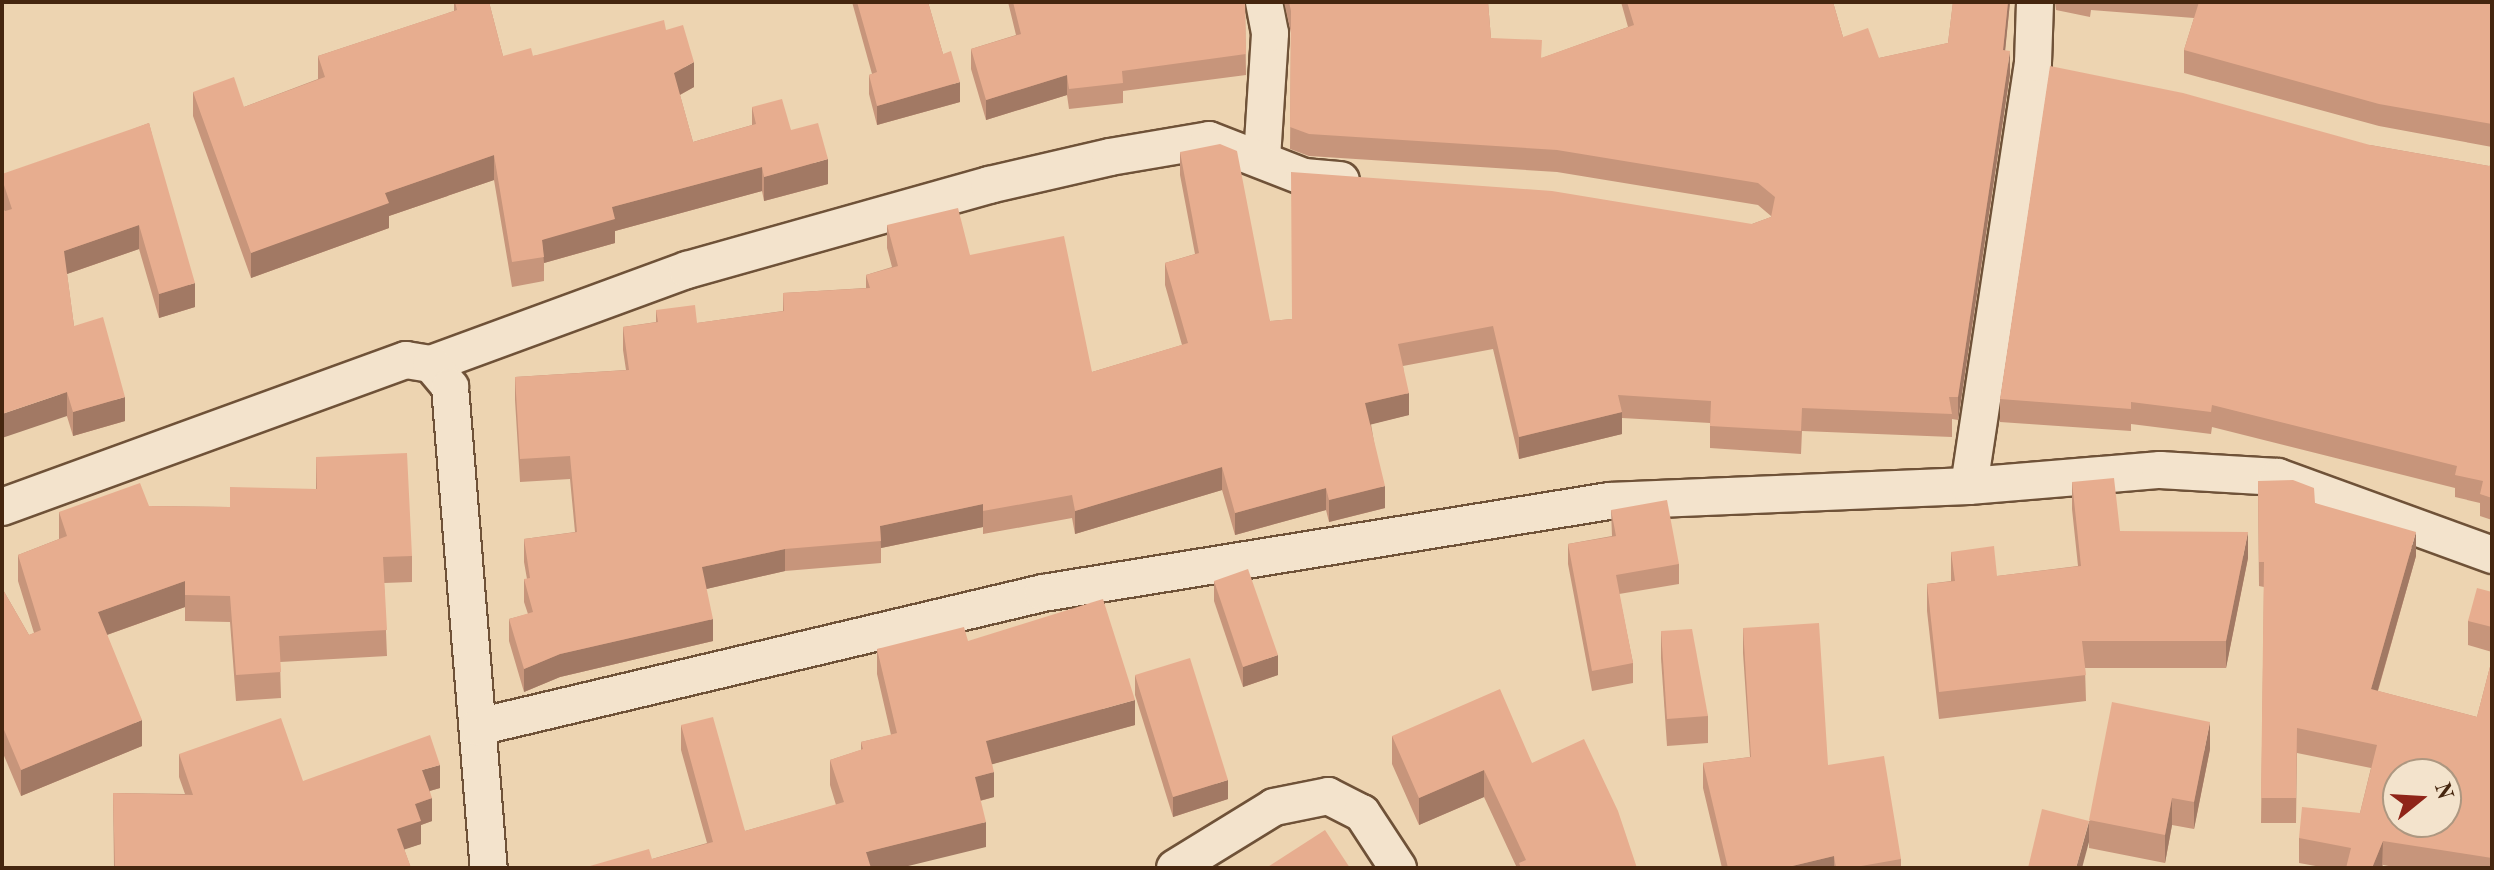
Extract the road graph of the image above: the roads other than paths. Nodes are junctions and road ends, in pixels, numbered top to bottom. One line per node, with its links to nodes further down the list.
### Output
1 (1264, 2): 3 (street)
2 (2035, 2): 6 (street)
3 (1262, 158): 4 (street); 5 (street)
4 (1382, 182)
5 (431, 364): 7 (street); 9 (street)
6 (1969, 486): 8 (street); 9 (street)
7 (2, 507)
8 (2492, 555)
9 (478, 727): 10 (street)
10 (489, 868)
11 (1175, 868): 12 (street)
12 (1398, 868)

